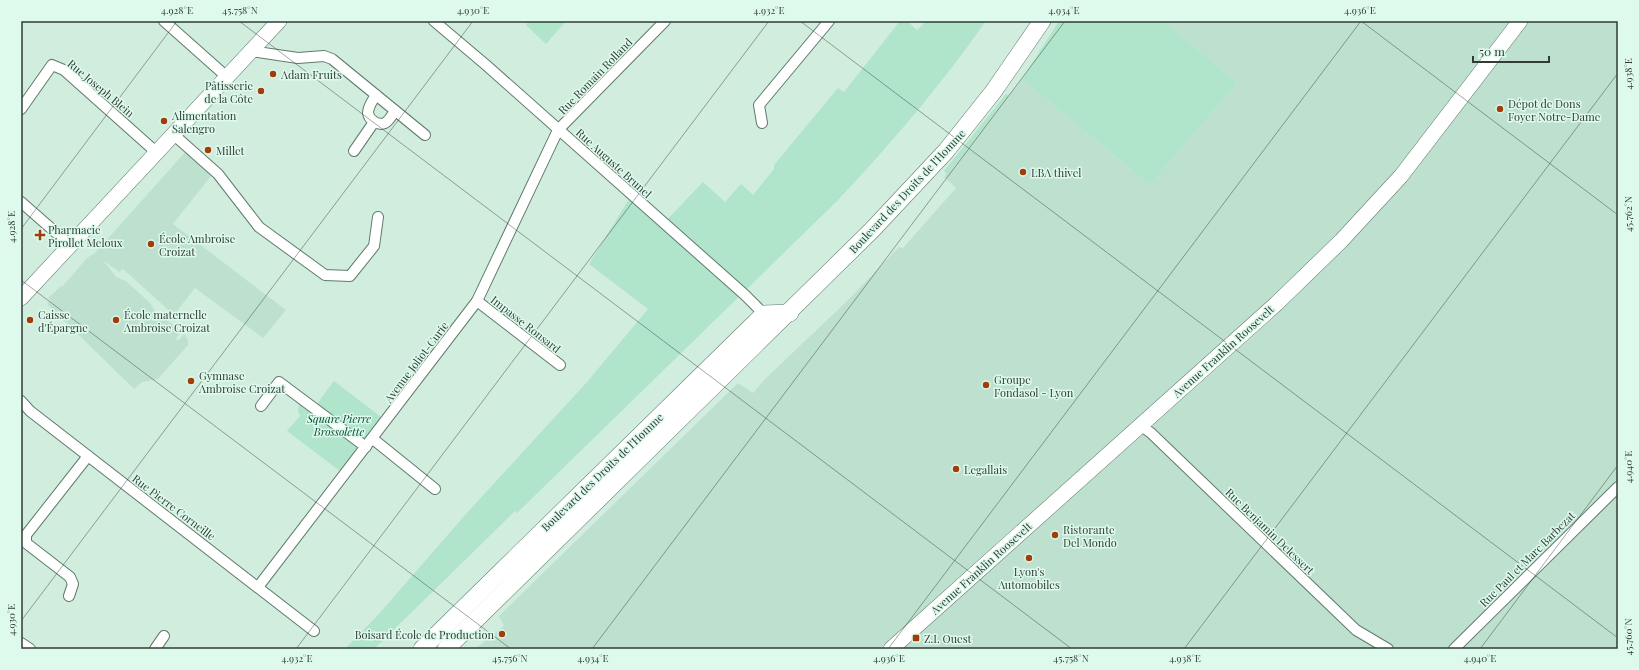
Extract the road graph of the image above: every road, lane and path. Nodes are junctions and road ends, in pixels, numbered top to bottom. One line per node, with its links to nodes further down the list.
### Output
1 (164, 21): 9 (street)
2 (279, 21): 8 (street)
3 (434, 21): 15 (street, Rue Auguste Brunel)
4 (665, 21): 15 (street, Rue Romain Rolland)
5 (829, 21): 14 (street)
6 (1042, 21): 25 (main road, Boulevard des Droits de l'Homme)
7 (1520, 21): 31 (street, Avenue Franklin Roosevelt)
8 (251, 51): 9 (street); 10 (street)
9 (227, 77): 16 (street)
10 (376, 95): 12 (street); 13 (street)
11 (21, 109): 19 (street, Rue Joseph Blein)
12 (395, 111): 13 (street); 17 (street)
13 (374, 122): 18 (street)
14 (762, 123)
15 (558, 130): 24 (street, Avenue Joliot-Curie); 26 (street, Rue Auguste Brunel)
16 (173, 134): 19 (street); 21 (street)
17 (425, 135)
18 (354, 151)
19 (156, 152): 22 (street)
20 (21, 202): 22 (street)
21 (378, 217)
22 (70, 245): 23 (street)
23 (21, 298)
24 (477, 301): 28 (street, Impasse Ronsard); 32 (street, Avenue Joliot-Curie)
25 (790, 313): 26 (main road); 27 (main road, Boulevard des Droits de l'Homme)
26 (764, 314): 27 (street, Rue Auguste Brunel); 43 (main road, Boulevard des Droits de l'Homme)
27 (776, 326): 44 (main road, Boulevard des Droits de l'Homme)
28 (560, 366)
29 (21, 401): 33 (street, Rue Pierre Corneille)
30 (261, 406): 32 (street)
31 (1140, 425): 45 (street, Avenue Franklin Roosevelt); 46 (street, Rue Benjamin Delessert)
32 (369, 443): 35 (street); 36 (street, Avenue Joliot-Curie)
33 (88, 456): 36 (street, Rue Pierre Corneille); 37 (street)
34 (1618, 487): 47 (street, Rue Paul et Marc Barbezat)
35 (436, 490)
36 (258, 587): 38 (street, Rue Pierre Corneille)
37 (69, 596)
38 (314, 631)
39 (164, 636): 42 (street)
40 (21, 642): 41 (street)
41 (30, 649)
42 (154, 649)
43 (422, 649)
44 (446, 649)
45 (891, 649)
46 (1388, 649)
47 (1454, 649)

